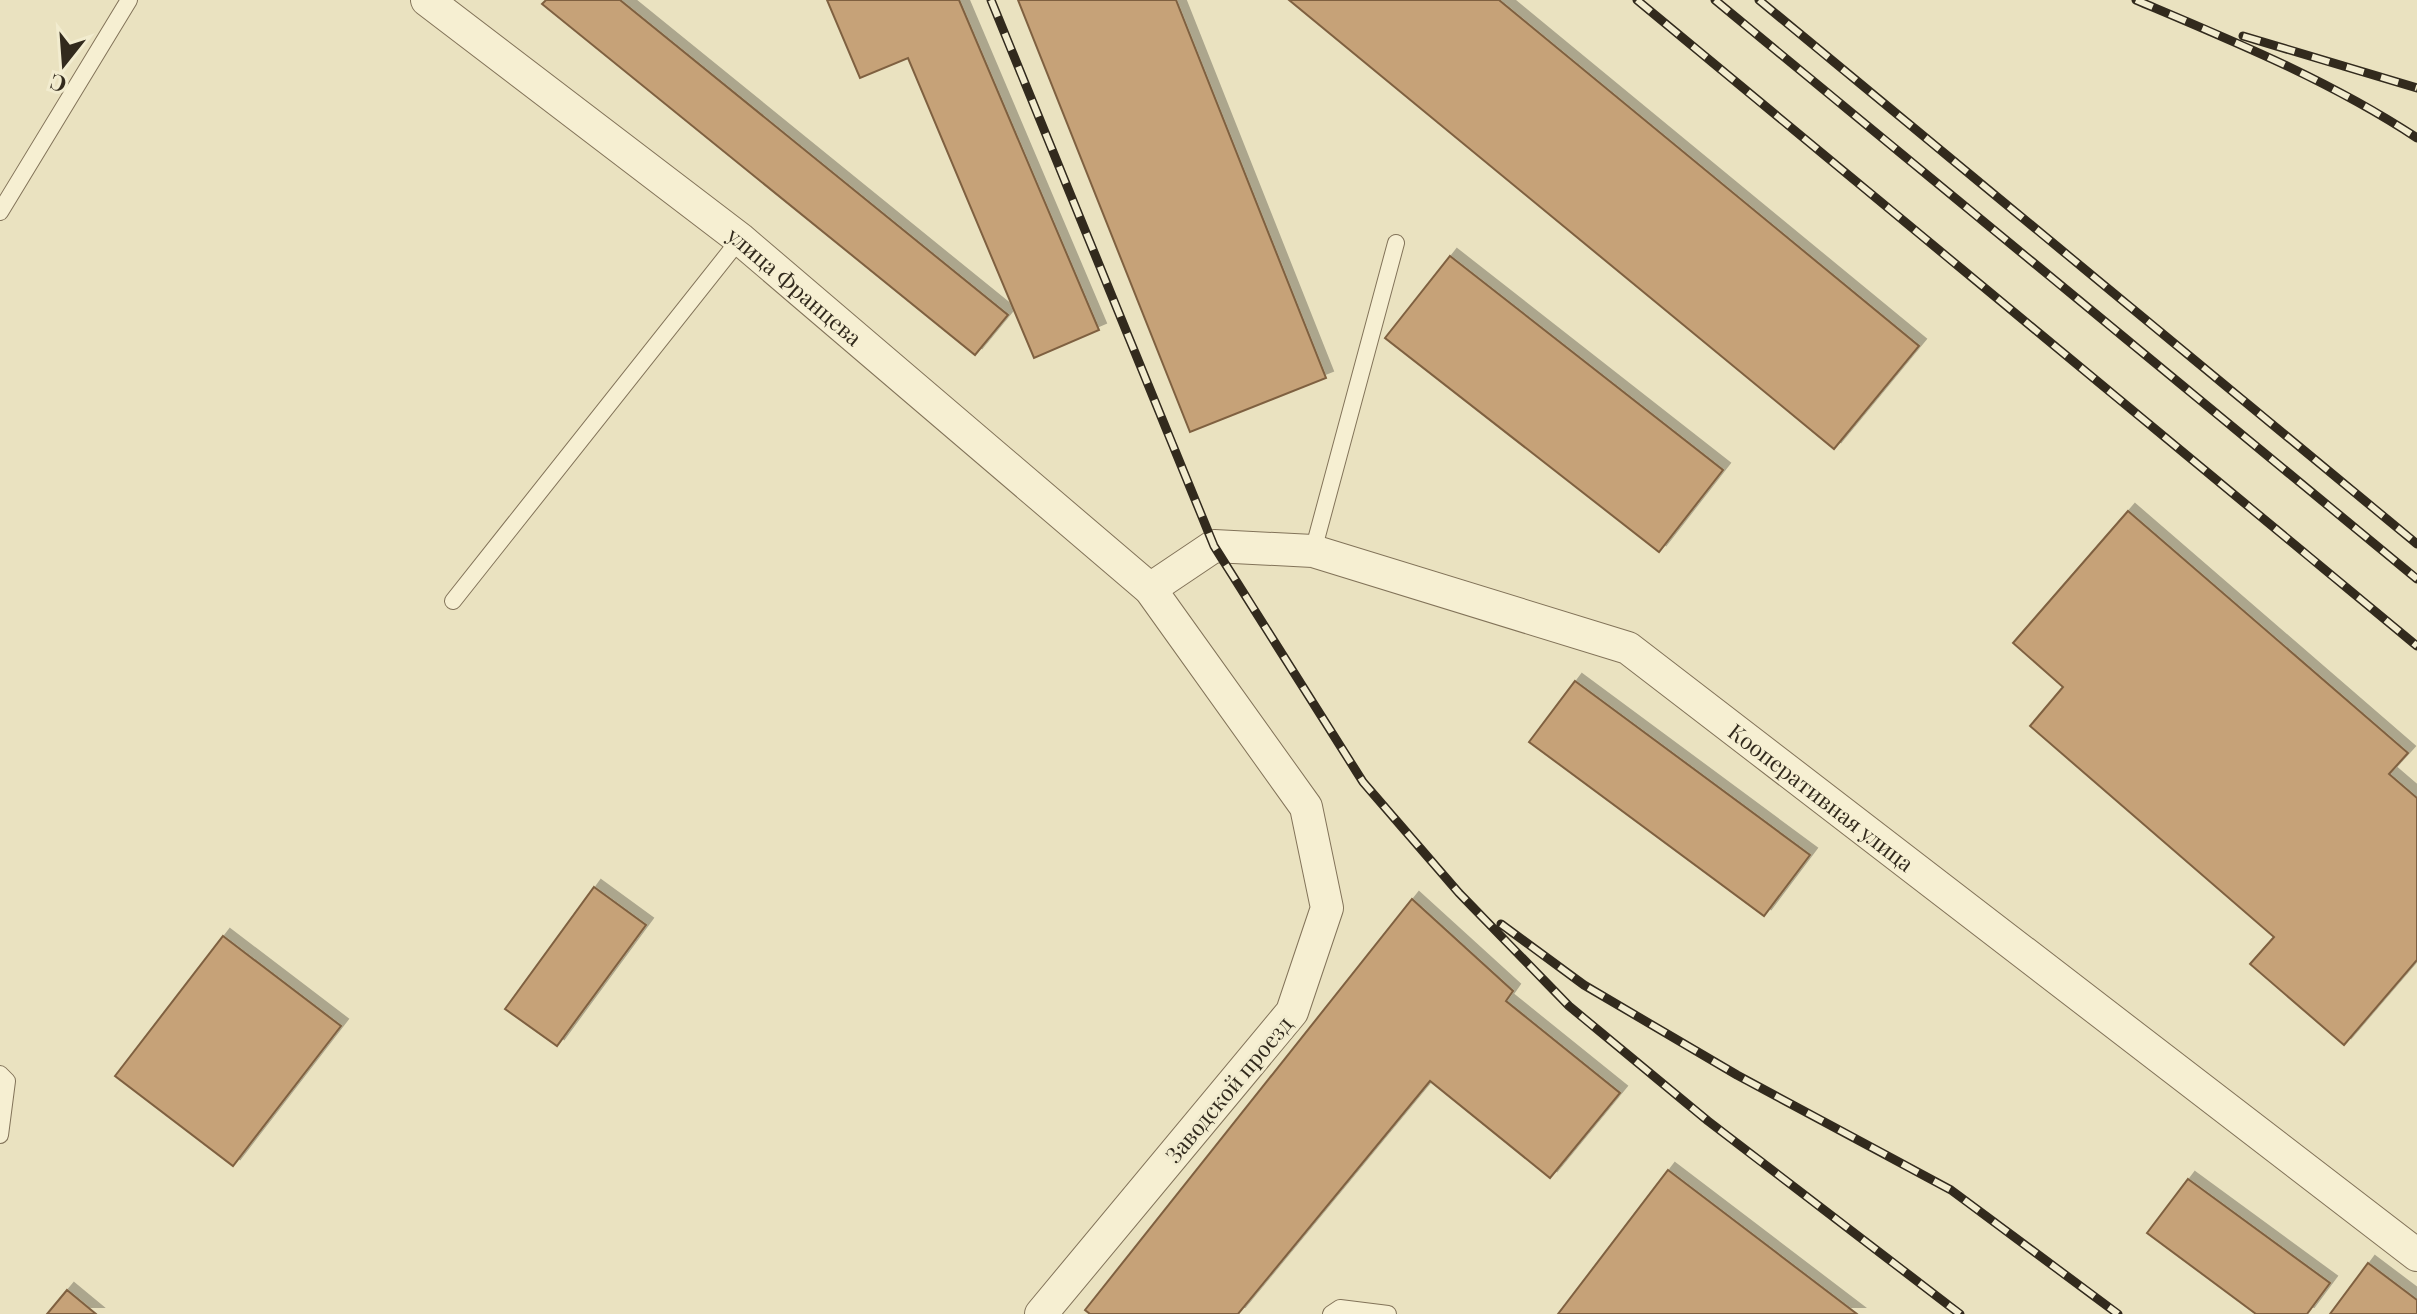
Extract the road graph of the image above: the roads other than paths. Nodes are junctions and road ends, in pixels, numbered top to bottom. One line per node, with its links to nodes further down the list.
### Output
1 (129, 0): 3 (lane)
2 (427, 0): 4 (street, улица Францева)
3 (0, 212)
4 (740, 239): 7 (street, улица Францева); 8 (lane)
5 (1396, 243): 6 (lane)
6 (1313, 551): 7 (street, Кооперативная улица); 11 (street, Кооперативная улица)
7 (1150, 589): 12 (street, Заводской проезд)
8 (453, 601)
9 (0, 1074): 10 (lane)
10 (0, 1135)
11 (2417, 1255)
12 (1041, 1314)
13 (1331, 1314): 14 (lane)
14 (1388, 1314)

